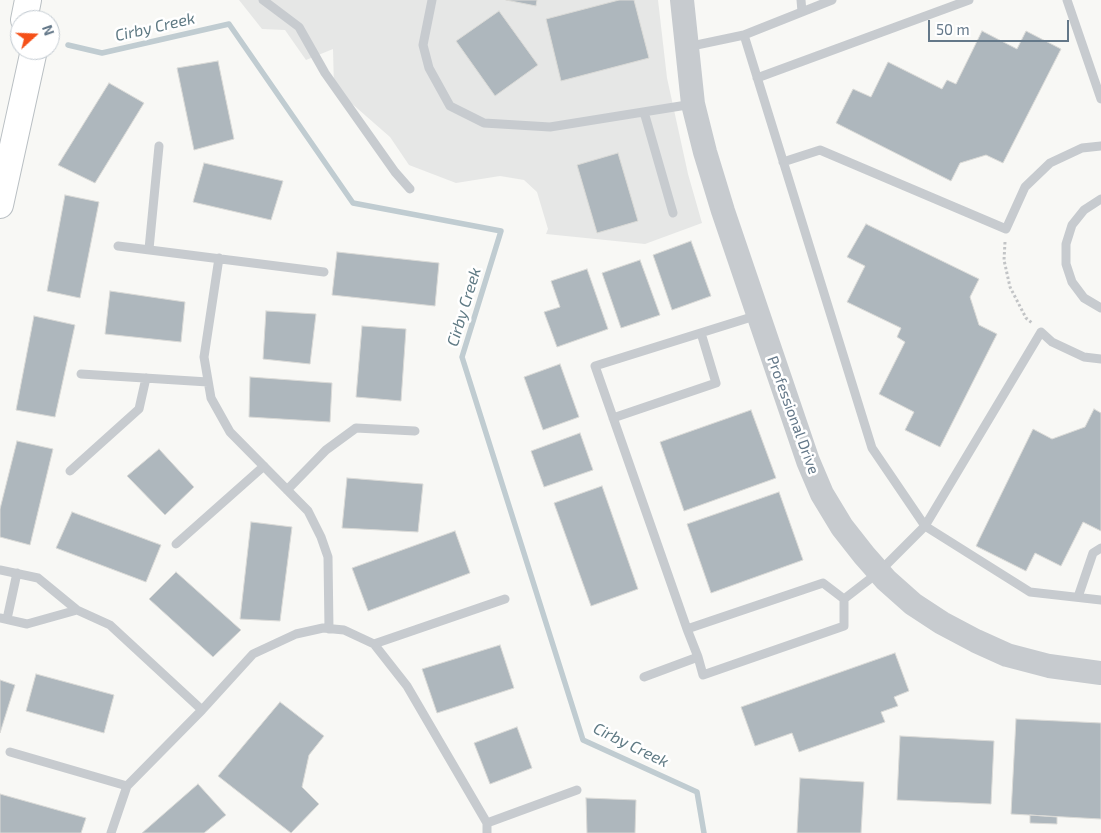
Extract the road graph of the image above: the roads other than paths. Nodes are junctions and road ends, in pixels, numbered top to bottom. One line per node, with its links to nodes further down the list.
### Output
1 (264, 0): 21 (lane)
2 (432, 0): 16 (lane)
3 (682, 0): 10 (street, Professional Drive)
4 (801, 0): 8 (lane)
5 (832, 0): 8 (lane)
6 (969, 0): 13 (lane)
7 (1067, 0): 14 (lane)
8 (802, 12): 9 (lane)
9 (744, 35): 10 (lane); 13 (lane)
10 (687, 47): 15 (street, Professional Drive)
11 (15, 60): 17 (main road)
12 (32, 60): 17 (main road)
13 (757, 78): 20 (lane)
14 (1101, 99)
15 (693, 104): 16 (lane); 30 (street, Professional Drive)
16 (644, 112): 24 (lane)
17 (13, 144): 23 (main road)
18 (159, 146): 26 (lane)
19 (1101, 146): 20 (lane)
20 (783, 162): 41 (lane)
21 (410, 189)
22 (1101, 199): 29 (lane)
23 (0, 204)
24 (673, 213)
25 (118, 246): 26 (lane)
26 (149, 250): 27 (lane)
27 (219, 258): 28 (lane); 35 (lane)
28 (324, 272)
29 (1101, 308)
30 (758, 315): 31 (lane); 45 (street, Professional Drive)
31 (701, 333): 36 (lane); 36 (lane)
32 (1101, 359): 41 (lane)
33 (81, 374): 34 (lane)
34 (146, 378): 35 (lane); 39 (lane)
35 (208, 382): 38 (lane)
36 (613, 418): 53 (lane)
37 (415, 431): 40 (lane)
38 (264, 466): 40 (lane); 42 (lane)
39 (70, 471)
40 (287, 490): 54 (lane)
41 (925, 526): 45 (lane); 47 (lane)
42 (176, 544)
43 (1101, 548): 47 (lane)
44 (0, 570): 46 (lane)
45 (879, 572): 49 (lane); 57 (street, Professional Drive)
46 (17, 574): 51 (lane); 52 (lane)
47 (1078, 597): 50 (lane)
48 (505, 599): 55 (lane)
49 (844, 599): 53 (lane); 56 (lane)
50 (1101, 600)
51 (77, 610): 52 (lane); 59 (lane)
52 (3, 619)
53 (687, 628): 56 (lane)
54 (329, 629): 55 (lane); 59 (lane)
55 (374, 644): 63 (lane)
56 (698, 658): 58 (lane)
57 (1101, 673)
58 (644, 677)
59 (202, 710): 61 (lane)
60 (10, 752): 61 (lane)
61 (127, 786): 64 (lane)
62 (577, 790): 63 (lane)
63 (486, 828)
64 (111, 833)

